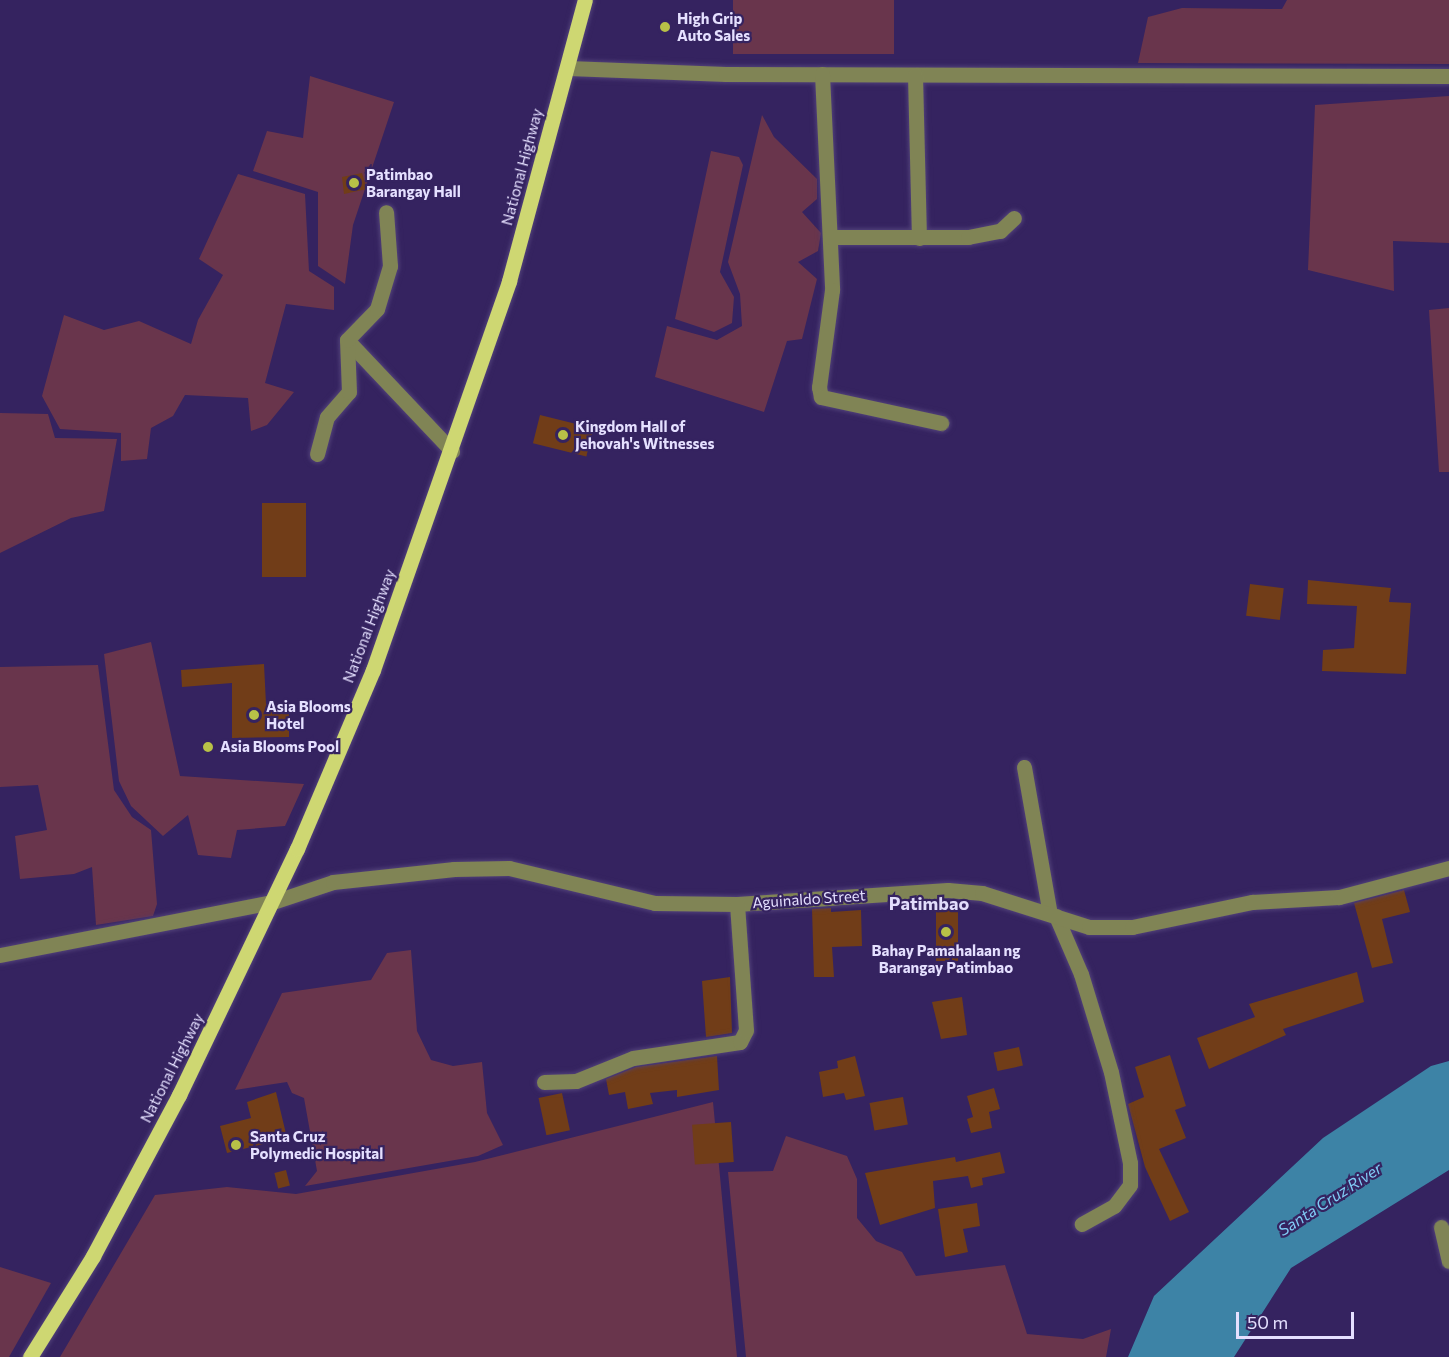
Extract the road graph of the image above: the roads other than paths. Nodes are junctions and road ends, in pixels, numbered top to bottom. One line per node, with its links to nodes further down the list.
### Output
1 (585, 0): 2 (main road, National Highway)
2 (568, 68): 3 (street); 12 (main road, National Highway)
3 (822, 74): 4 (street); 8 (street)
4 (915, 75): 5 (street); 9 (street)
5 (1449, 76)
6 (386, 212): 10 (street)
7 (1014, 218): 9 (street)
8 (830, 237): 9 (street); 11 (street)
9 (918, 238)
10 (347, 340): 12 (street); 13 (street)
11 (941, 423)
12 (452, 451): 16 (main road, National Highway)
13 (317, 454)
14 (1024, 767): 18 (street)
15 (1449, 868): 18 (street, Aguinaldo Street)
16 (273, 902): 17 (street, Aguinaldo Street); 19 (street, Aguinaldo Street); 24 (main road, National Highway)
17 (737, 904): 18 (street, Aguinaldo Street); 20 (street)
18 (1053, 915): 21 (street)
19 (0, 955)
20 (544, 1082)
21 (1082, 1224)
22 (1441, 1227): 23 (street)
23 (1449, 1261)
24 (30, 1357)

